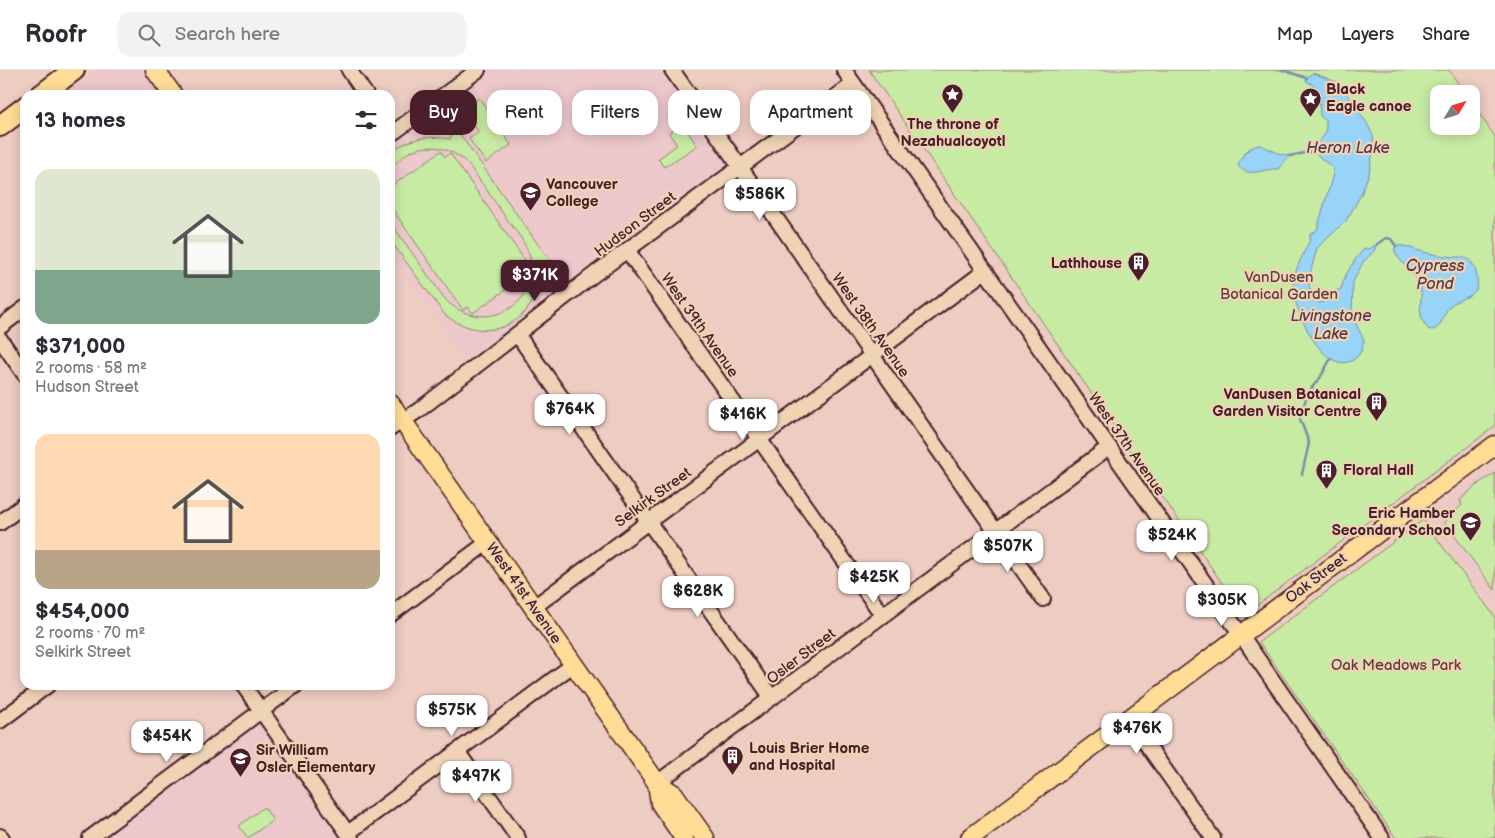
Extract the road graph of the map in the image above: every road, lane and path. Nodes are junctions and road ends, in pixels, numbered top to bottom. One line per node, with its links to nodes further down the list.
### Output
1 (74, 70): 8 (highway)
2 (155, 70): 9 (main road)
3 (349, 70): 10 (street)
4 (478, 70): 13 (street)
5 (672, 70): 14 (street, West 38th Avenue)
6 (844, 70): 7 (street, West 37th Avenue)
7 (853, 84): 14 (street, Hudson Street); 16 (street, West 37th Avenue)
8 (48, 90)
9 (169, 90)
10 (363, 90)
11 (20, 111): 12 (highway)
12 (0, 126)
13 (395, 129)
14 (740, 168): 15 (street, Hudson Street); 21 (street, West 38th Avenue)
15 (628, 250): 19 (street, Hudson Street); 24 (street, West 39th Avenue)
16 (985, 271): 21 (street, Selkirk Street); 26 (street, West 37th Avenue)
17 (20, 312): 18 (street)
18 (0, 327)
19 (516, 334): 23 (street, Hudson Street); 28 (street)
20 (0, 339): 22 (street)
21 (872, 355): 24 (street, Selkirk Street); 30 (street, West 38th Avenue)
22 (20, 368)
23 (396, 425): 31 (main road, West 41st Avenue)
24 (760, 439): 28 (street, Selkirk Street); 35 (street, West 39th Avenue)
25 (1495, 445): 36 (main road, Oak Street)
26 (1109, 448): 30 (street, Osler Street); 36 (street, West 37th Avenue)
27 (20, 508): 29 (street)
28 (648, 521): 33 (street, Selkirk Street); 41 (street)
29 (0, 523)
30 (996, 532): 32 (street, West 38th Avenue); 35 (street, Osler Street)
31 (488, 542): 33 (main road, West 41st Avenue); 34 (street)
32 (1043, 599)
33 (534, 608): 37 (main road, West 41st Avenue)
34 (395, 611)
35 (883, 616): 41 (street, Osler Street)
36 (1240, 634): 43 (main road, Oak Street); 54 (street, West 37th Avenue)
37 (574, 664): 45 (street); 46 (main road, West 41st Avenue)
38 (41, 690): 44 (street)
39 (247, 690): 42 (street)
40 (289, 690): 42 (street)
41 (772, 698): 46 (street, Osler Street)
42 (261, 710): 47 (street); 48 (street)
43 (1128, 718): 52 (main road, Oak Street); 53 (street)
44 (0, 721)
45 (457, 751): 47 (street); 49 (street)
46 (656, 783): 50 (main road, West 41st Avenue); 51 (main road, West 41st Avenue)
47 (350, 835)
48 (90, 838)
49 (518, 838)
50 (684, 838)
51 (705, 838)
52 (970, 838)
53 (1213, 838)
54 (1382, 838)

